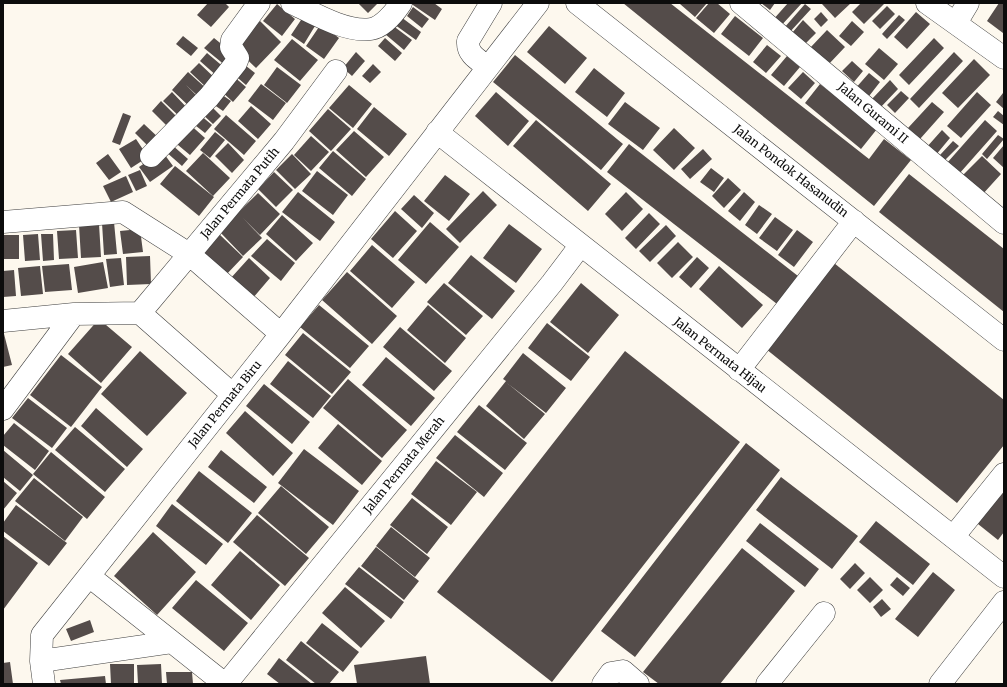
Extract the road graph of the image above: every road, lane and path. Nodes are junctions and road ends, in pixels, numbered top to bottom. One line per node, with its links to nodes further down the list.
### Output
1 (259, 3): 15 (street)
2 (292, 3): 3 (street)
3 (401, 3)
4 (491, 3): 12 (street)
5 (538, 3): 12 (street, Jalan Permata Biru)
6 (577, 3): 16 (street, Jalan Pondok Hasanudin)
7 (741, 3): 18 (street, Jalan Gurami II)
8 (927, 3): 10 (street)
9 (968, 3): 10 (street)
10 (956, 23): 11 (street)
11 (1004, 58)
12 (488, 67): 14 (street, Jalan Permata Biru)
13 (336, 71): 20 (street, Jalan Permata Putih)
14 (437, 132): 19 (street, Jalan Permata Hijau); 24 (street, Jalan Permata Biru)
15 (151, 156)
16 (854, 221): 25 (street, Jalan Pondok Hasanudin); 26 (street)
17 (3, 222): 20 (street)
18 (1004, 223)
19 (580, 246): 26 (street, Jalan Permata Hijau); 38 (street, Jalan Permata Merah)
20 (190, 254): 21 (street, Jalan Permata Putih); 24 (street)
21 (140, 312): 22 (street); 27 (street)
22 (74, 314): 23 (street); 28 (street)
23 (3, 321)
24 (280, 334): 27 (street, Jalan Permata Biru)
25 (1004, 340)
26 (739, 370): 30 (street, Jalan Permata Hijau)
27 (232, 394): 31 (street, Jalan Permata Biru)
28 (3, 409)
29 (1004, 474): 30 (street)
30 (953, 537): 32 (street, Jalan Permata Hijau)
31 (89, 576): 35 (street); 36 (street, Jalan Permata Biru)
32 (1004, 577)
33 (1004, 602): 42 (street)
34 (824, 613): 41 (street)
35 (172, 642): 36 (street); 38 (street)
36 (41, 660): 37 (street, Jalan Permata Biru)
37 (44, 684)
38 (226, 684)
39 (603, 684): 40 (street)
40 (638, 684)
41 (767, 684)
42 (940, 684)

